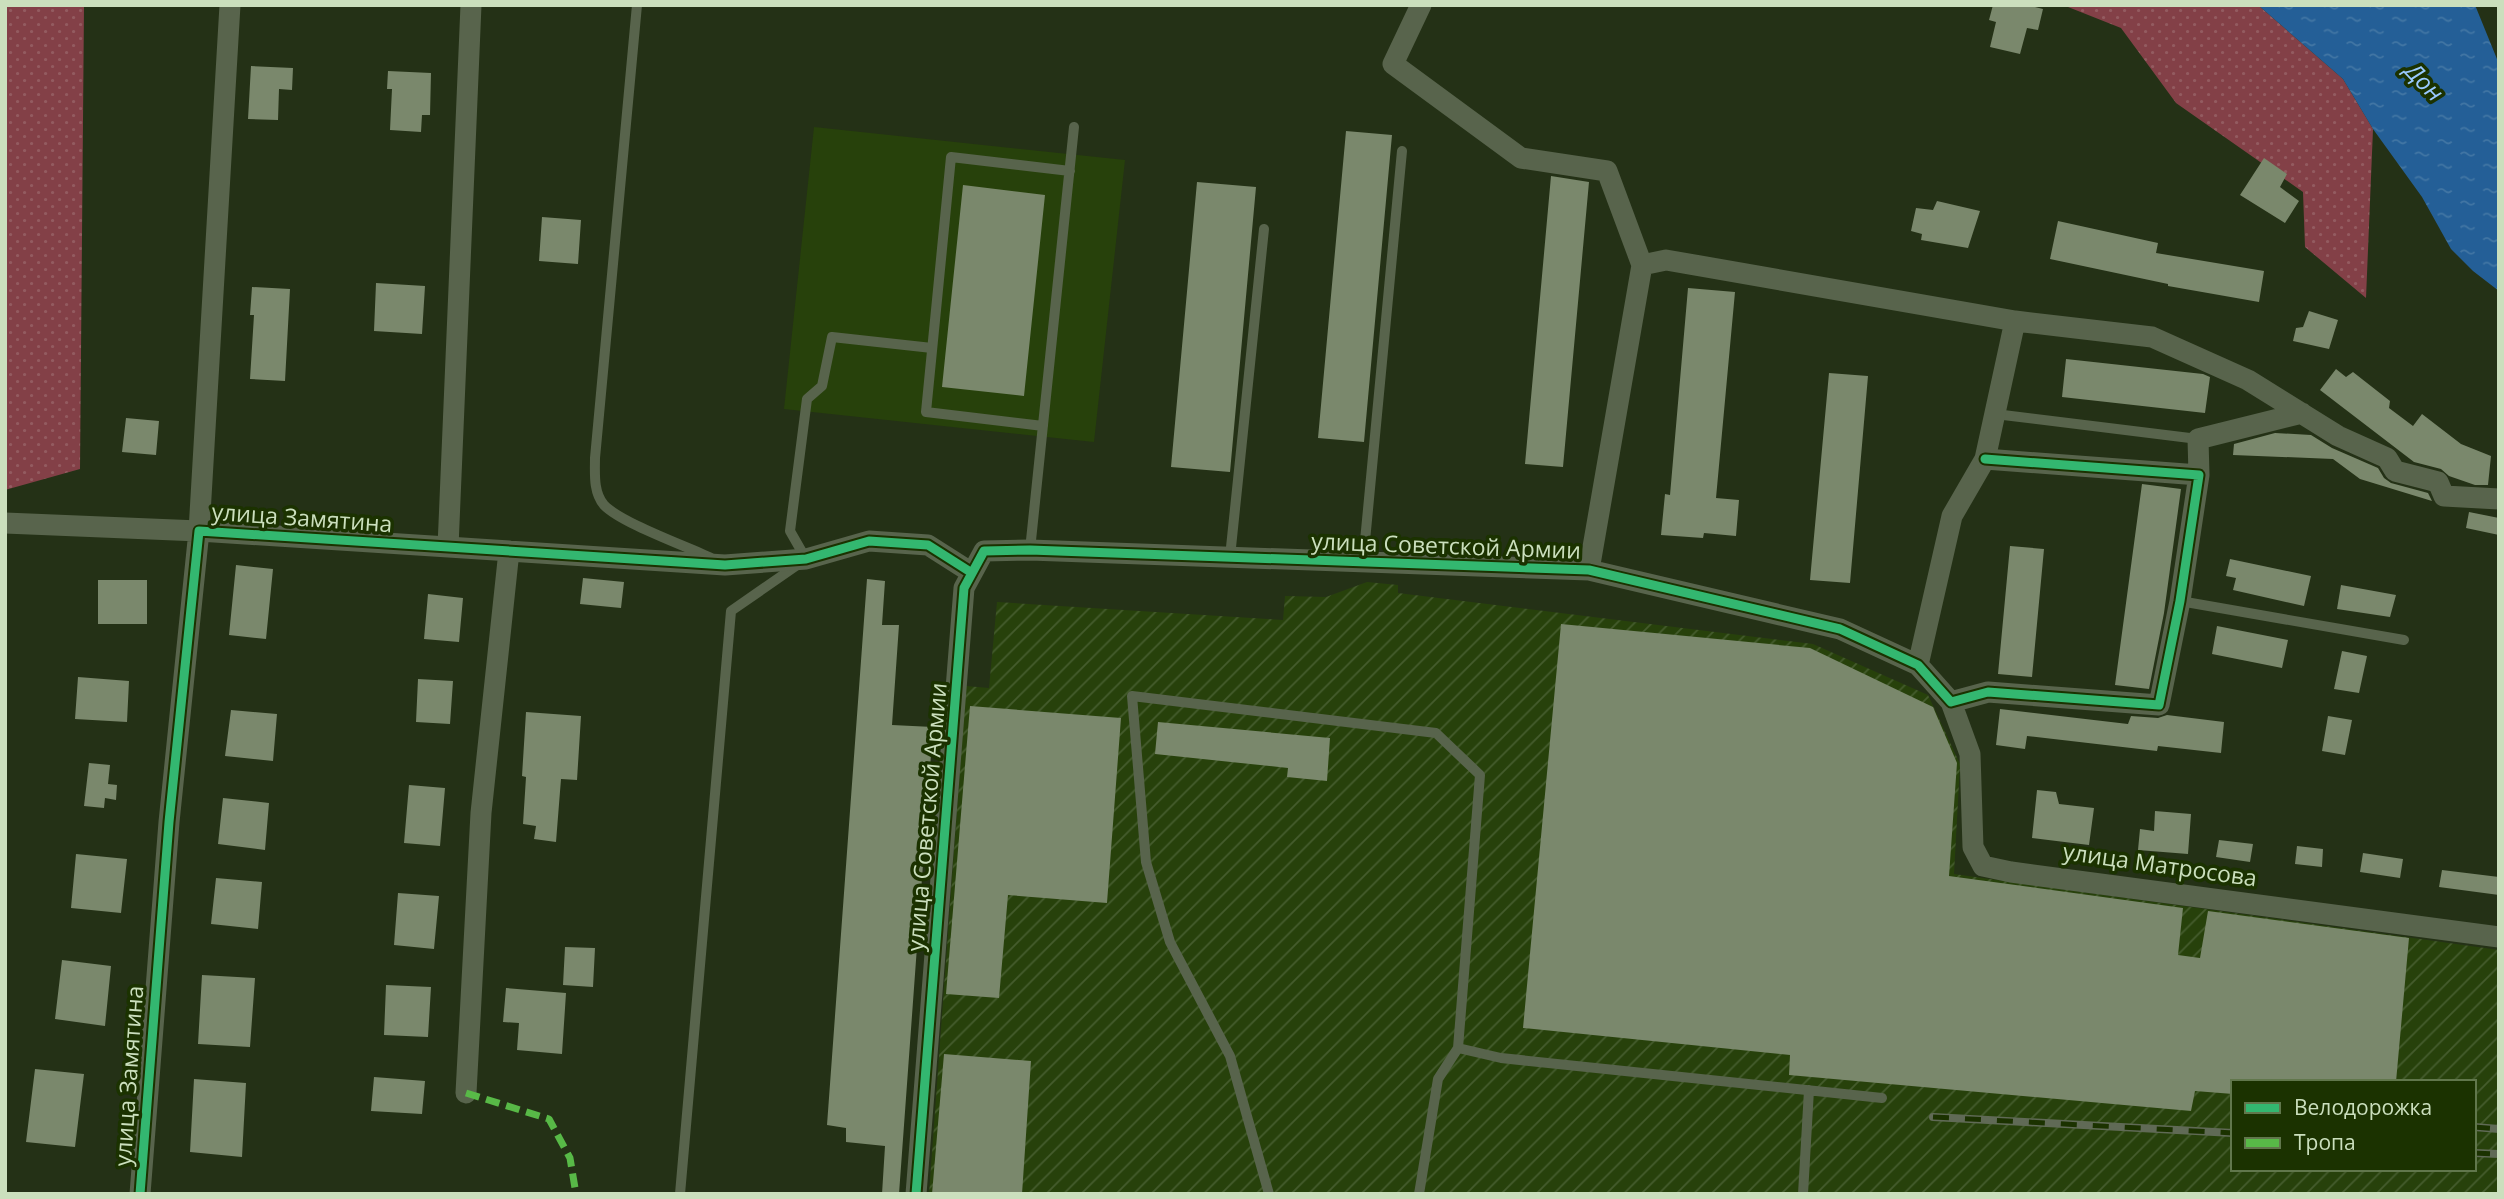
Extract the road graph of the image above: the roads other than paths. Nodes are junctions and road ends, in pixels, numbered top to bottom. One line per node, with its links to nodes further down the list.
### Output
1 (230, 5): 20 (street, улица Замятина)
2 (471, 5): 21 (street)
3 (638, 5): 27 (lane, улица Замятина)
4 (1421, 5): 9 (street)
5 (1074, 127): 7 (lane)
6 (1402, 151): 26 (lane)
7 (1070, 171): 11 (lane); 14 (lane)
8 (1264, 229): 24 (lane)
9 (1642, 265): 10 (street); 28 (street, улица Советской Армии)
10 (2015, 321): 12 (street); 13 (street)
11 (932, 348): 14 (lane); 25 (lane)
12 (2302, 413): 15 (street); 18 (street)
13 (1995, 414): 15 (lane); 16 (street)
14 (1043, 426): 22 (lane)
15 (2198, 439): 17 (street)
16 (1984, 459): 17 (street); 32 (street)
17 (2199, 475): 30 (street)
18 (2499, 499)
19 (5, 523): 20 (street, улица Замятина)
20 (199, 531): 21 (street, улица Замятина); 39 (street, улица Замятина)
21 (449, 547): 23 (street, улица Замятина)
22 (1030, 550): 24 (street, улица Советской Армии); 29 (street, улица Советской Армии)
23 (509, 551): 27 (street, улица Замятина); 37 (street)
24 (1230, 557): 26 (street, улица Советской Армии)
25 (807, 559): 27 (street, улица Замятина); 29 (street, улица Замятина); 40 (lane)
26 (1363, 562): 28 (street, улица Советской Армии)
27 (724, 565)
28 (1588, 570): 32 (street, улица Советской Армии)
29 (972, 573): 41 (street, улица Советской Армии)
30 (2180, 601): 31 (lane); 33 (street)
31 (2404, 640)
32 (1918, 665): 33 (street, улица Советской Армии)
33 (1951, 702): 34 (street, улица Матросова)
34 (2499, 937)
35 (1458, 1048): 36 (lane); 42 (lane); 43 (lane)
36 (1809, 1090): 38 (lane); 44 (lane)
37 (466, 1093)
38 (1882, 1098)
39 (139, 1194)
40 (680, 1194)
41 (916, 1194)
42 (1269, 1194)
43 (1419, 1194)
44 (1803, 1194)

